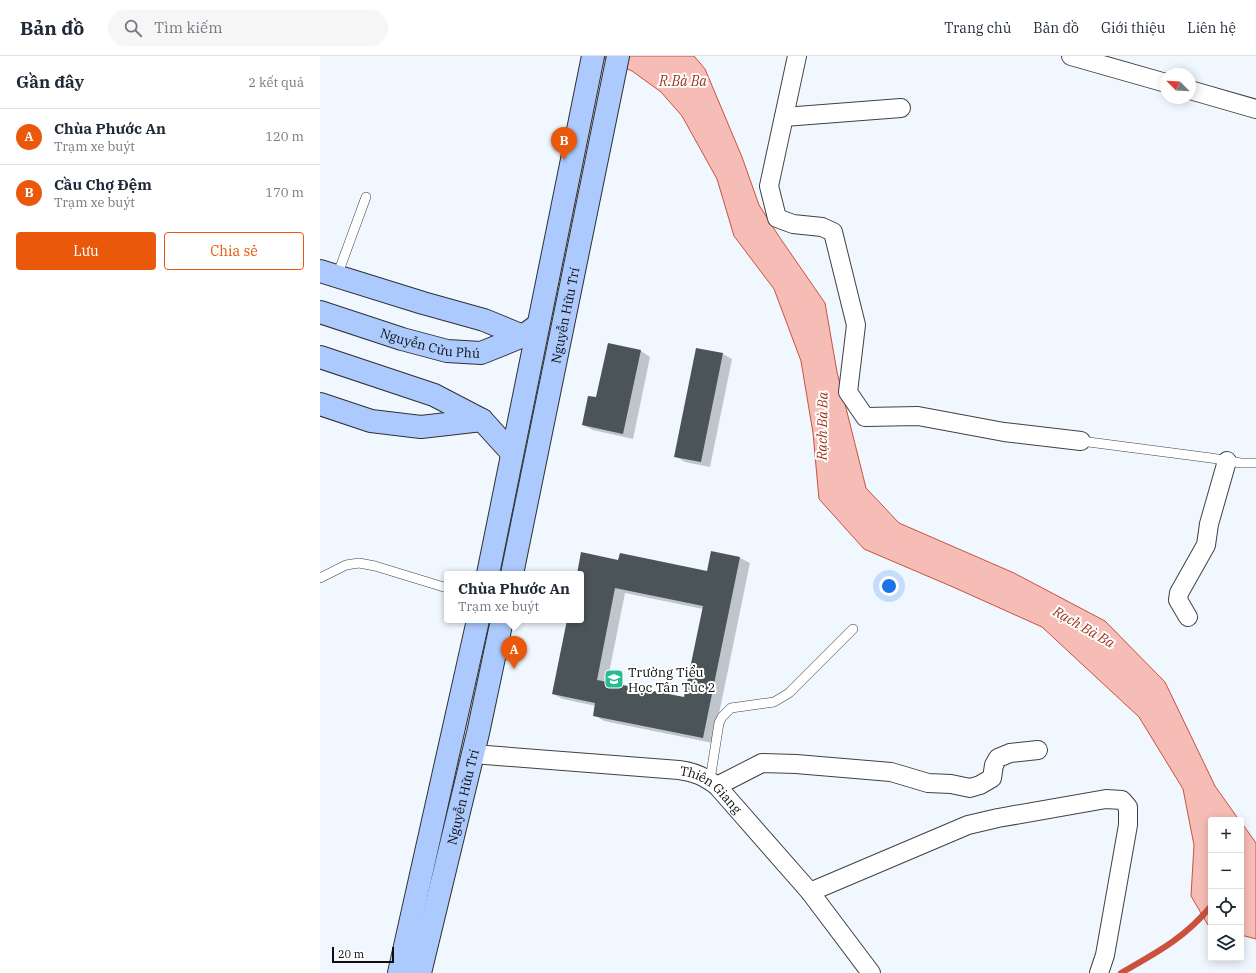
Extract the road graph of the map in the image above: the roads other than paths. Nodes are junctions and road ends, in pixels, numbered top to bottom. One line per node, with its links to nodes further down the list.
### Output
1 (593, 56): 13 (main road, Nguyễn Hữu Trí)
2 (618, 56): 22 (main road, Nguyễn Hữu Trí)
3 (797, 56): 9 (street)
4 (1071, 56): 5 (street)
5 (1160, 81)
6 (1196, 92): 8 (street)
7 (901, 108): 9 (street)
8 (1256, 109)
9 (784, 117): 17 (street)
10 (366, 197): 11 (lane)
11 (328, 274): 13 (main road)
12 (320, 312): 13 (main road, Nguyễn Cửu Phú)
13 (530, 331): 18 (main road, Nguyễn Hữu Trí)
14 (326, 359): 16 (main road)
15 (320, 404): 16 (main road)
16 (482, 420): 18 (main road)
17 (1081, 441): 19 (lane)
18 (512, 453): 21 (main road, Nguyễn Hữu Trí)
19 (1227, 461): 20 (lane); 25 (street)
20 (1256, 463)
21 (489, 571)
22 (513, 571)
23 (320, 578): 24 (lane)
24 (444, 587)
25 (1188, 617)
26 (477, 623): 33 (main road, Nguyễn Hữu Trí)
27 (501, 623): 30 (main road, Nguyễn Hữu Trí)
28 (853, 629): 31 (lane)
29 (1038, 750): 31 (street)
30 (473, 754): 31 (street, Thiên Giang); 34 (main road, Nguyễn Hữu Trí)
31 (714, 783): 32 (street, Thiên Giang)
32 (810, 892): 35 (street, Thiên Giang); 36 (street)
33 (399, 973)
34 (420, 973)
35 (871, 973)
36 (1099, 973)

